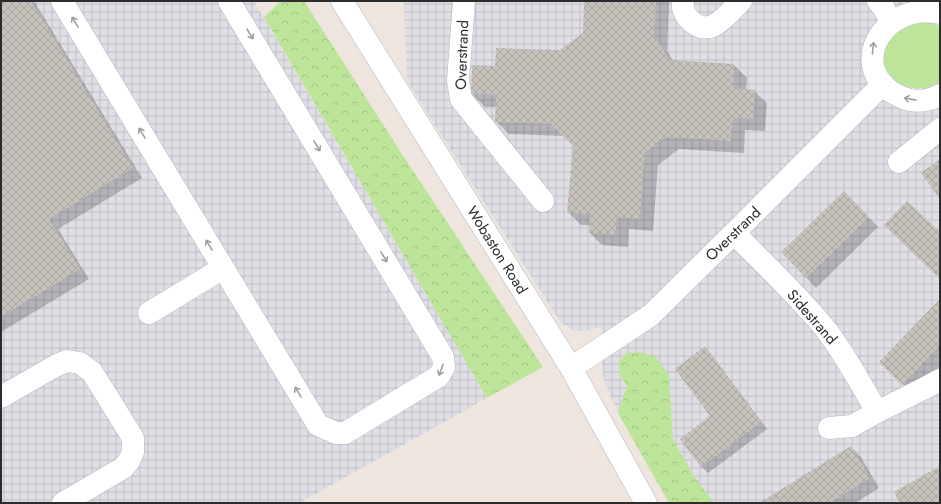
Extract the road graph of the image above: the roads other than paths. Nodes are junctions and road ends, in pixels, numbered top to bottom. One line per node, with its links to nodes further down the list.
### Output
1 (62, 1): 17 (street, one-way to 1)
2 (229, 1): 17 (street, one-way to 17)
3 (342, 1): 10 (street, Wobaston Road)
4 (361, 1): 10 (street)
5 (464, 1): 15 (street, Overstrand)
6 (683, 1): 7 (street)
7 (742, 1)
8 (883, 10): 9 (street); 11 (street, one-way to 8)
9 (940, 13)
10 (361, 31): 19 (street, Wobaston Road)
11 (883, 84): 12 (street, one-way to 11); 16 (street, Overstrand)
12 (940, 95)
13 (940, 129): 14 (street)
14 (899, 162)
15 (543, 201)
16 (734, 233): 19 (street, Overstrand); 22 (street, Sidestrand)
17 (223, 268): 18 (street)
18 (149, 313)
19 (572, 368): 25 (street, Wobaston Road)
20 (940, 380): 22 (street)
21 (1, 397): 24 (street)
22 (877, 412): 23 (street)
23 (829, 428)
24 (64, 503)
25 (646, 503)

